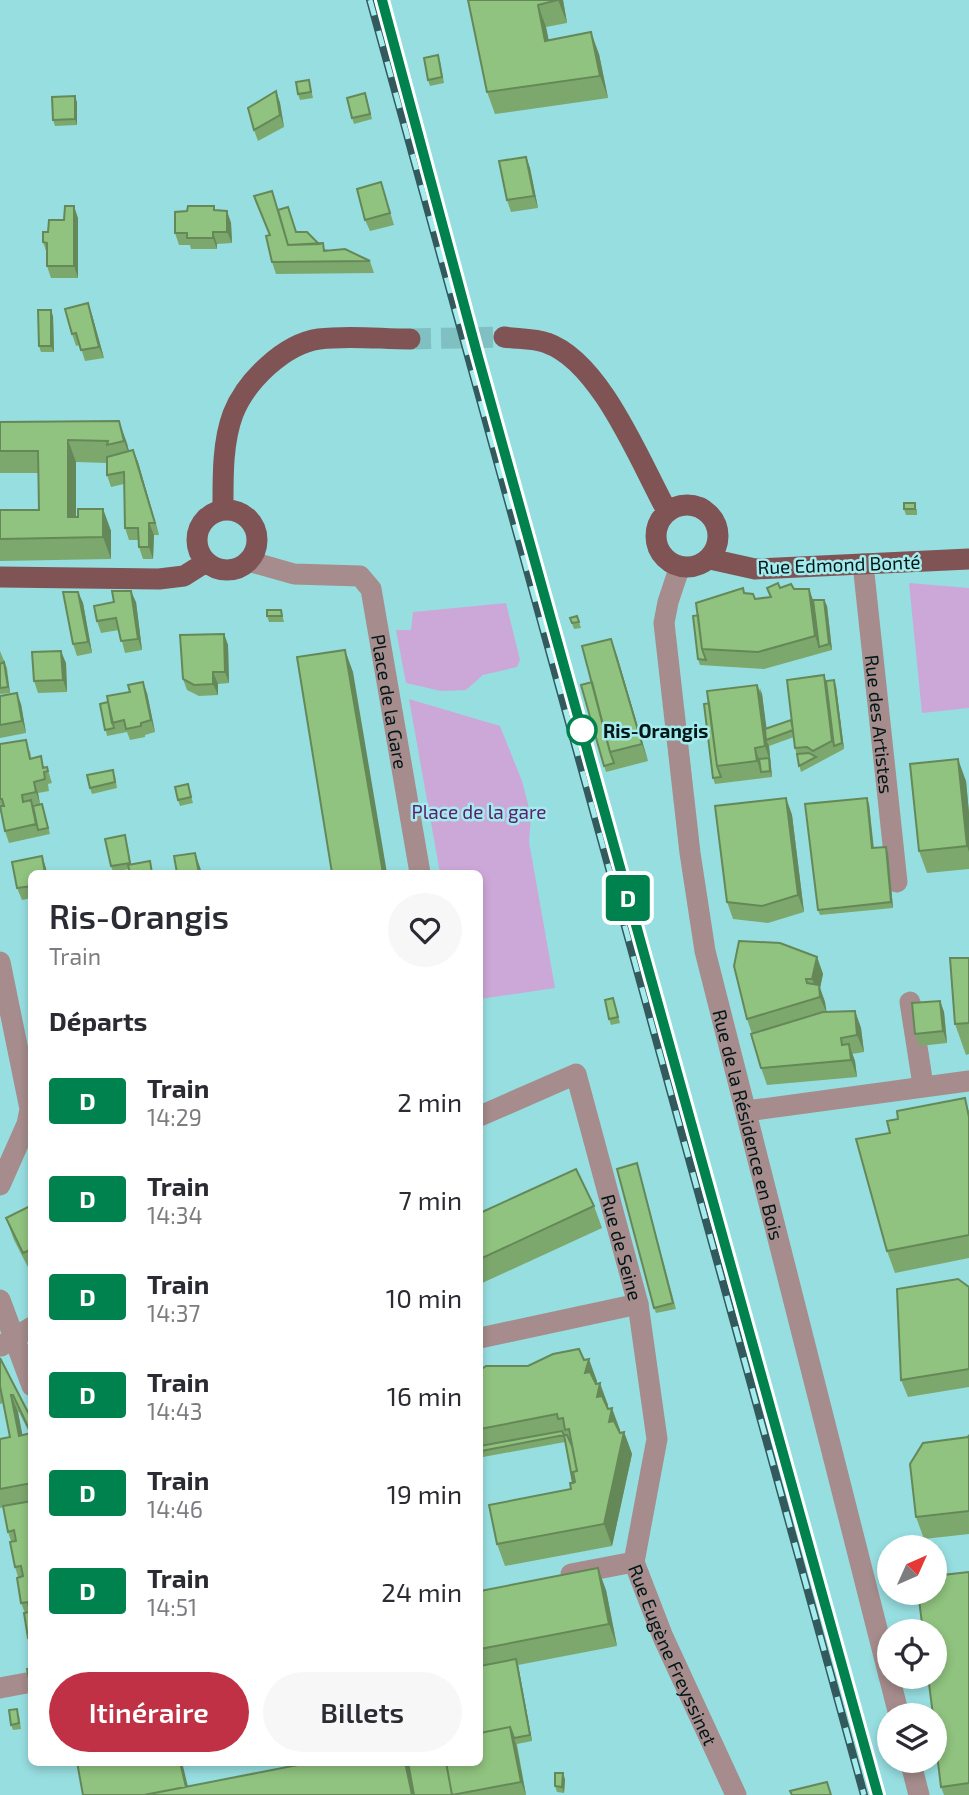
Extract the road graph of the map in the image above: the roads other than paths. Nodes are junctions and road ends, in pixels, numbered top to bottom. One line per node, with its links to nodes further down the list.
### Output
1 (504, 337): 4 (main road)
2 (411, 340): 3 (main road)
3 (223, 510): 7 (main road); 8 (main road)
4 (667, 511): 5 (main road); 10 (main road)
5 (710, 559): 9 (main road, Rue Edmond Bonté); 10 (main road)
6 (969, 559): 9 (main road, Rue Edmond Bonté)
7 (248, 561): 8 (main road); 12 (street, Place de la Gare)
8 (206, 562): 11 (main road)
9 (863, 564): 13 (street, Rue des Artistes)
10 (680, 566): 19 (street, Rue de la Résidence en Bois)
11 (0, 577)
12 (419, 870)
13 (897, 883)
14 (0, 962): 18 (street)
15 (910, 1002): 17 (street)
16 (969, 1081): 17 (street)
17 (923, 1085): 19 (street)
18 (28, 1099)
19 (747, 1111): 32 (street, Rue de la Résidence en Bois)
20 (28, 1114): 23 (street)
21 (483, 1115): 25 (street, Rue de Seine)
22 (28, 1160): 23 (street)
23 (4, 1176)
24 (0, 1300): 28 (street)
25 (638, 1304): 27 (street, Rue de Seine); 30 (street, Rue Eugène Freyssinet)
26 (28, 1329): 28 (street)
27 (483, 1337)
28 (4, 1340): 29 (street)
29 (28, 1379)
30 (634, 1562): 31 (street); 36 (street, Rue Eugène Freyssinet)
31 (557, 1577)
32 (877, 1628)
33 (28, 1683): 34 (street)
34 (0, 1688)
35 (913, 1773): 37 (street)
36 (736, 1795)
37 (919, 1795)

